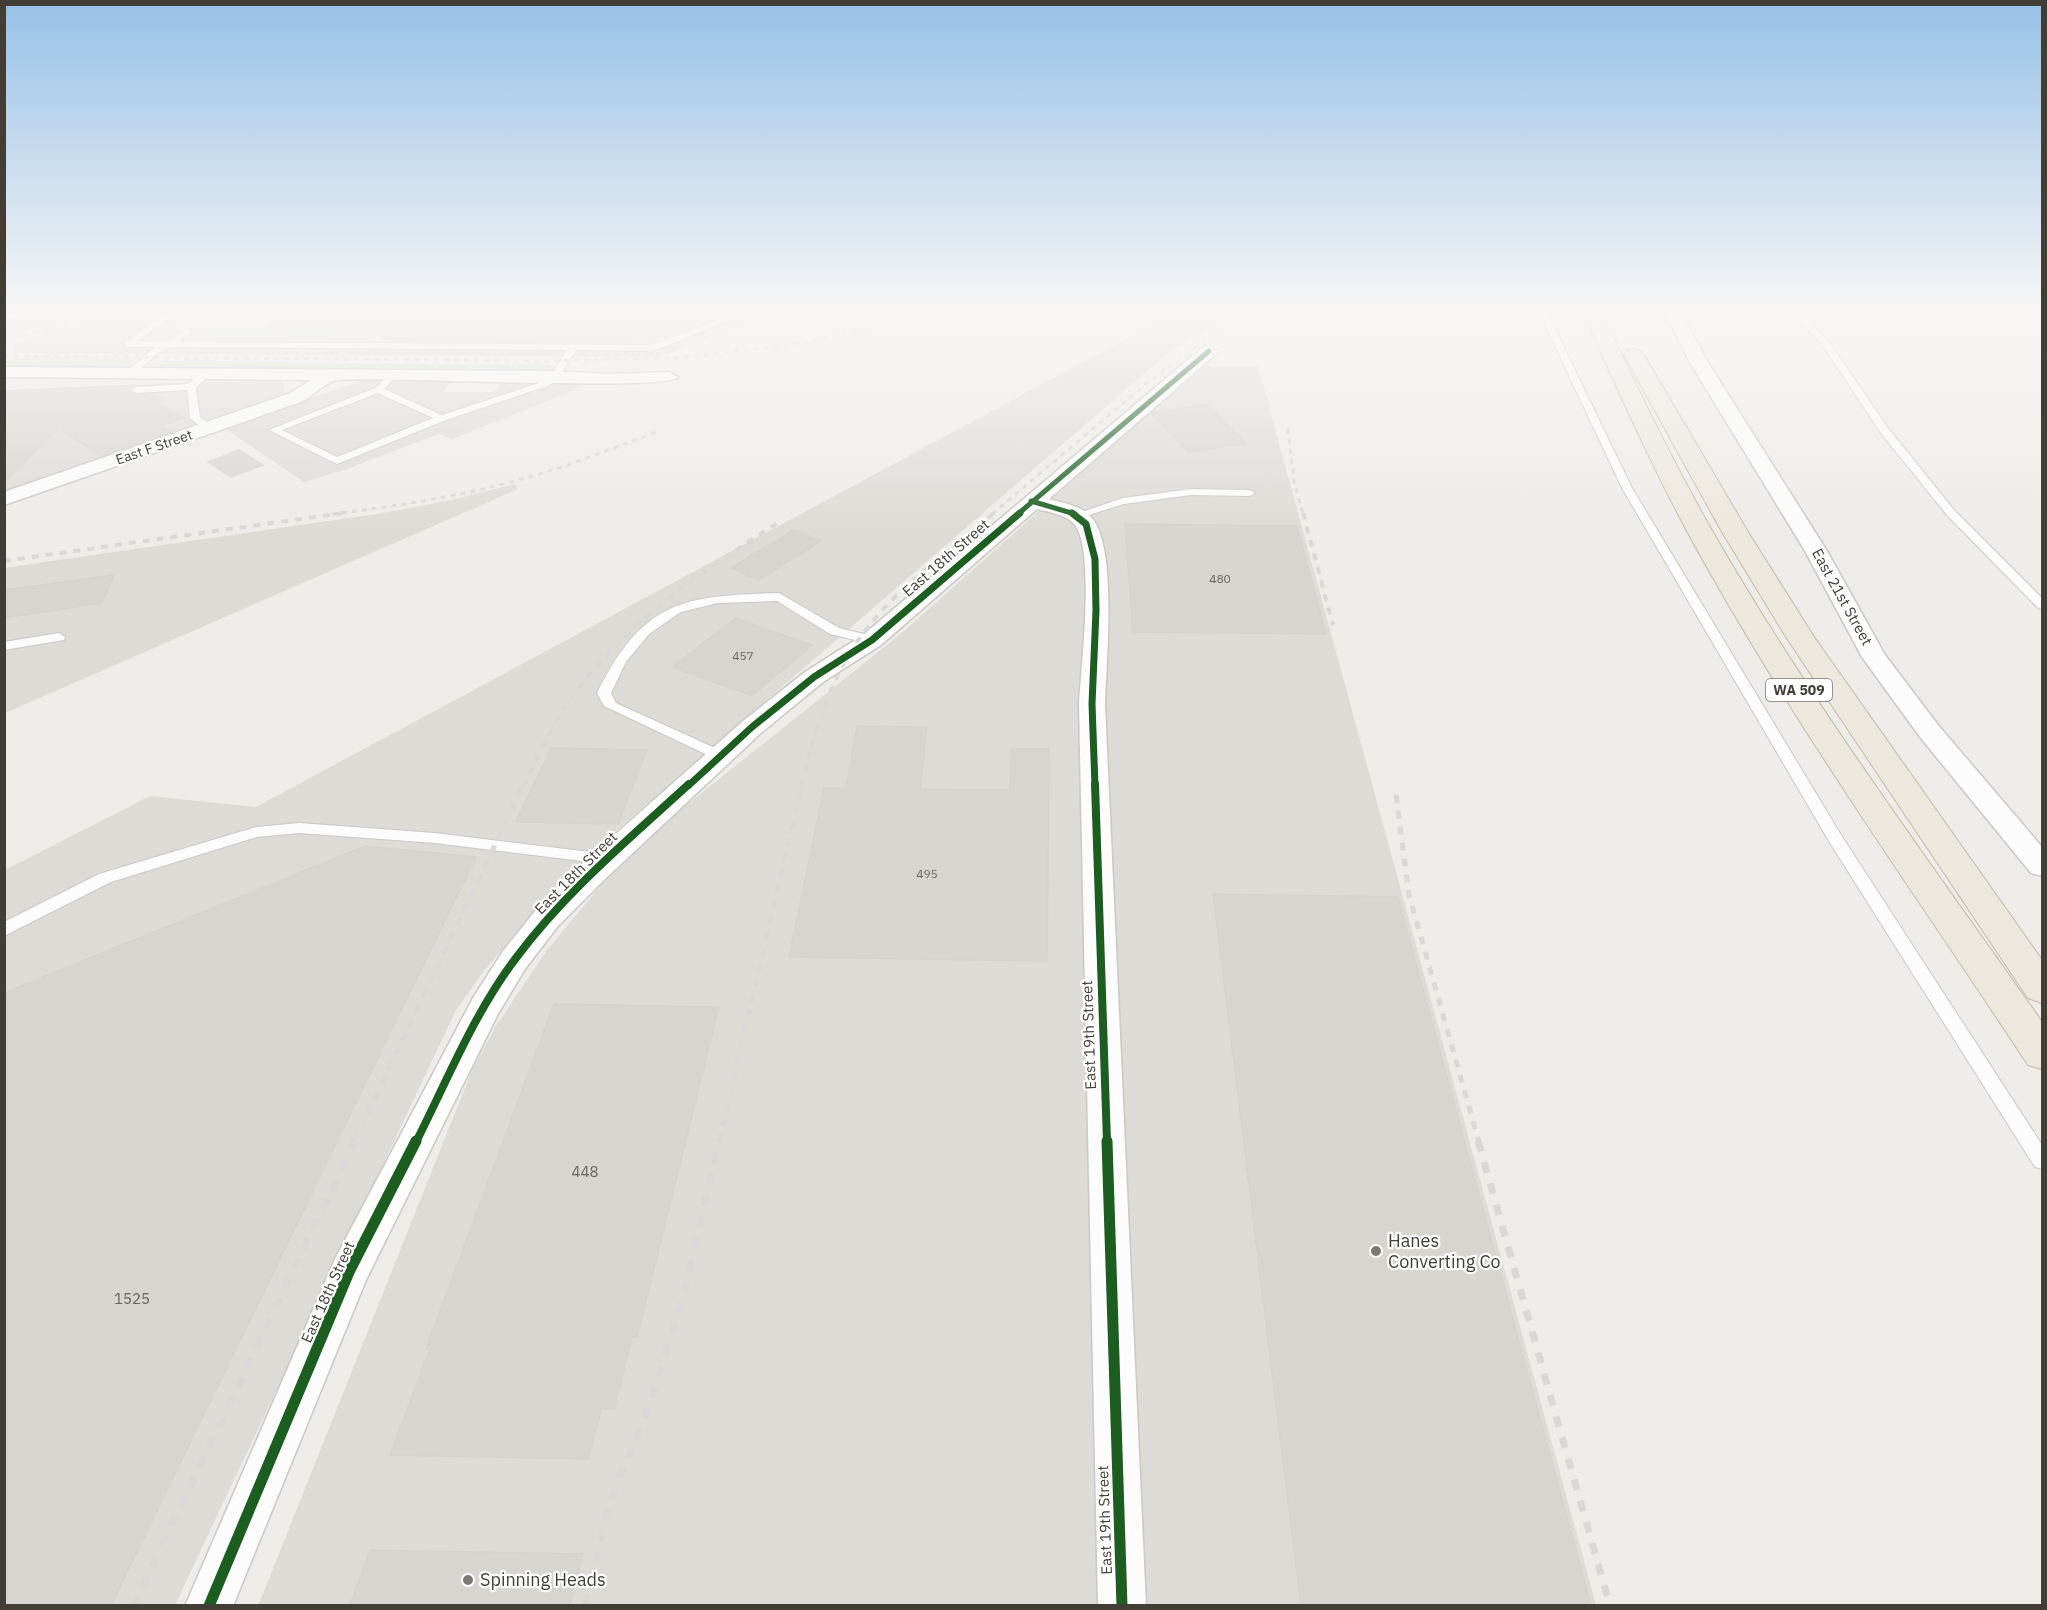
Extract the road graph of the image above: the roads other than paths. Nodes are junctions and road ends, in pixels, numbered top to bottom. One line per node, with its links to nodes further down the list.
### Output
1 (169, 383): 13 (lane)
2 (195, 383): 13 (lane)
3 (318, 383): 16 (street, East F Street)
4 (385, 383): 14 (lane)
5 (546, 383): 15 (lane)
6 (1172, 383): 20 (street, East 18th Street)
7 (1577, 383): 32 (lane)
8 (1610, 383): 17 (highway)
9 (1626, 383): 17 (highway, WA 509)
10 (1651, 383): 30 (highway, WA 509)
11 (1712, 383): 28 (street, East 21st Street)
12 (1852, 383): 22 (lane)
13 (191, 387): 16 (lane)
14 (378, 390): 15 (lane); 15 (lane)
15 (442, 418)
16 (209, 428): 19 (street, East F Street)
17 (1661, 458): 31 (highway, WA 509)
18 (1250, 493): 21 (lane)
19 (4, 499)
20 (1031, 501): 21 (street); 24 (street, East 18th Street)
21 (1076, 516): 34 (street, East 19th Street)
22 (2043, 605)
23 (58, 637): 25 (lane)
24 (872, 640): 26 (street, East 18th Street); 26 (lane)
25 (4, 646)
26 (721, 756): 27 (street, East 18th Street)
27 (607, 860): 29 (lane); 33 (street, East 18th Street)
28 (2043, 866)
29 (4, 930)
30 (2043, 988)
31 (2043, 1053)
32 (2043, 1161)
33 (209, 1605)
34 (1122, 1605)

